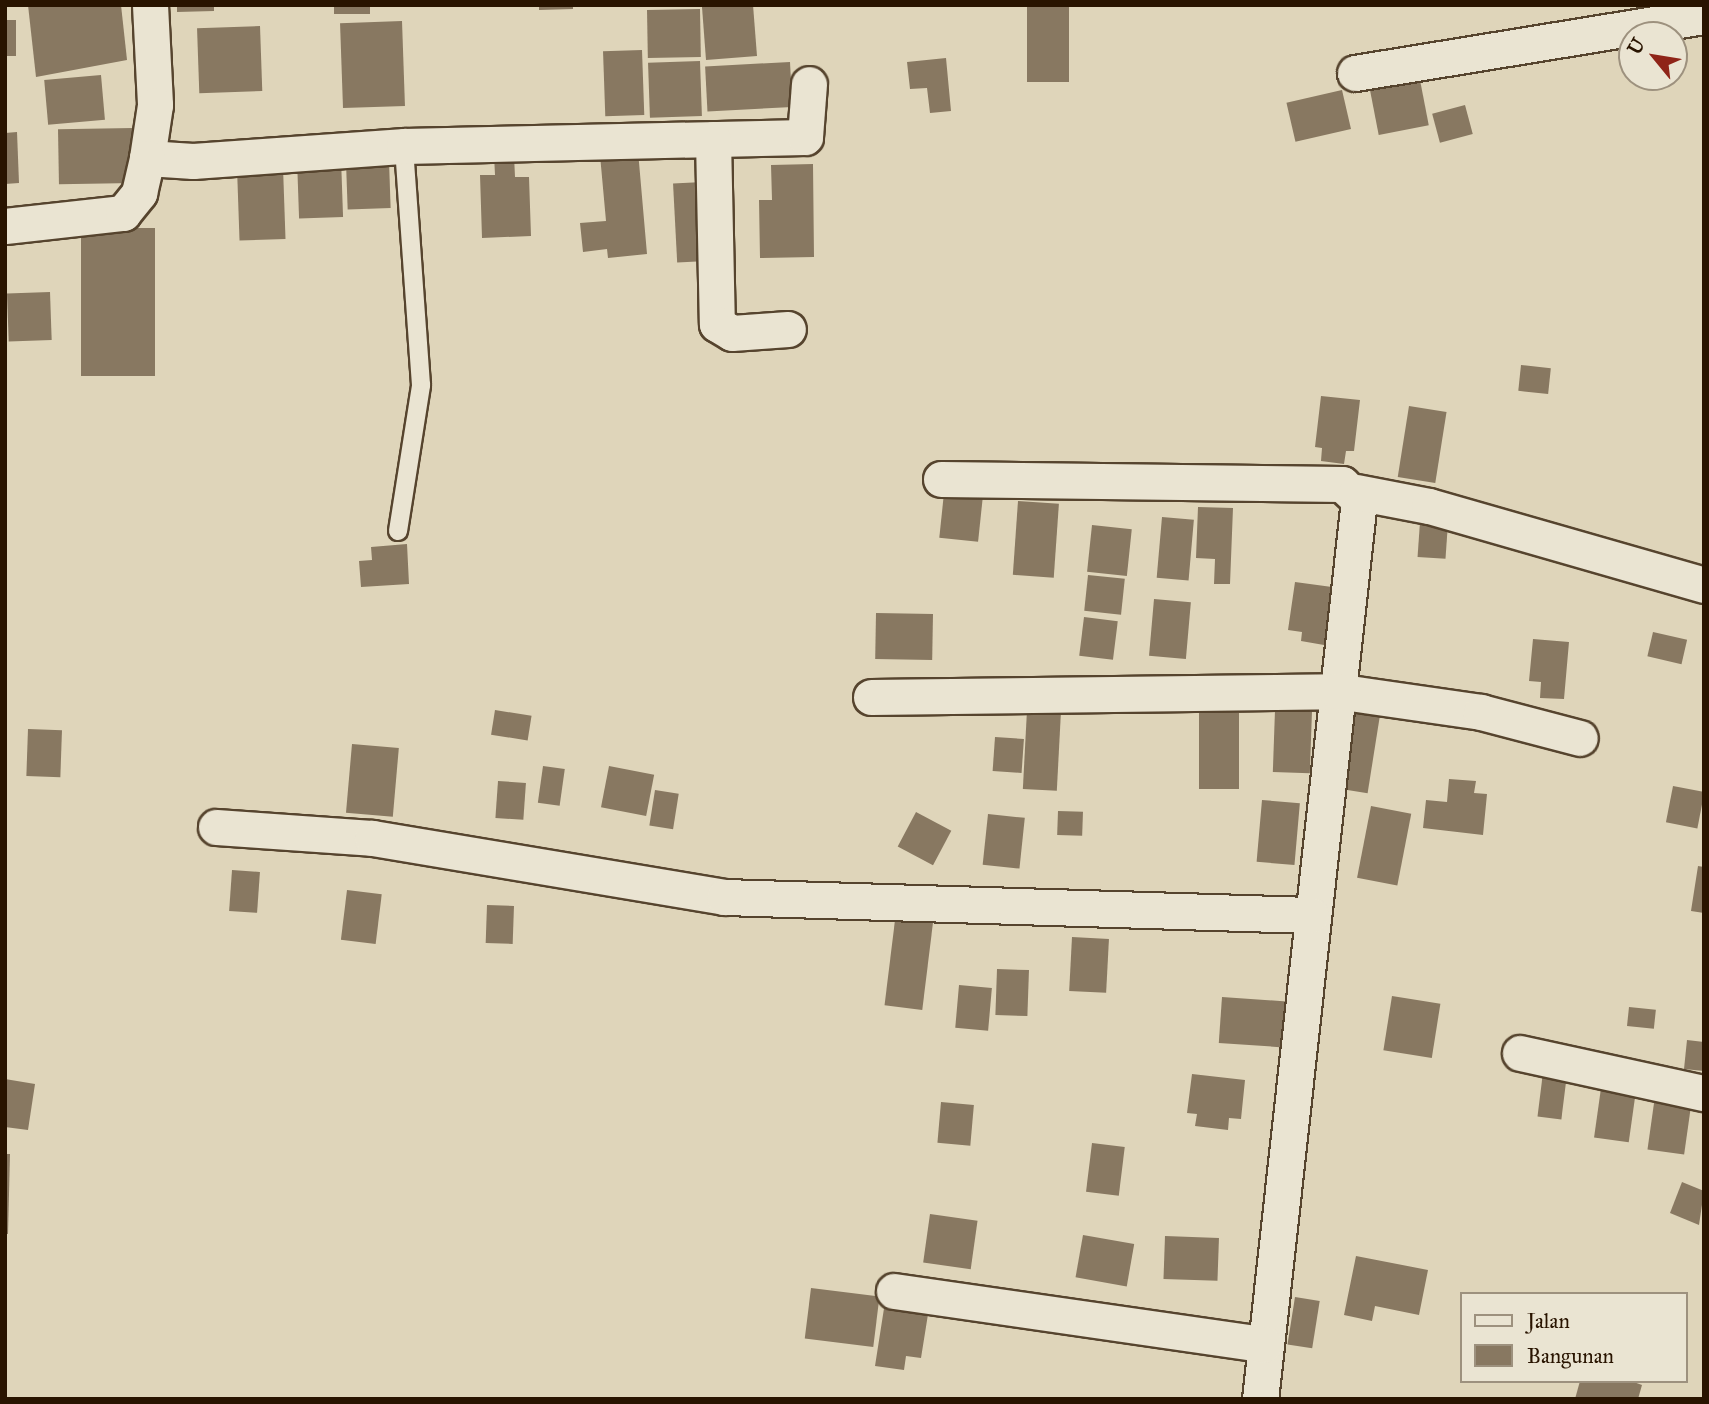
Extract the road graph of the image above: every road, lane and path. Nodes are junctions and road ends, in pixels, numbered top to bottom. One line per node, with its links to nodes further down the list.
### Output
1 (150, 5): 7 (street)
2 (1704, 16): 3 (street)
3 (1355, 73)
4 (809, 84): 5 (street)
5 (713, 139): 6 (street); 9 (street)
6 (404, 146): 7 (street); 12 (lane)
7 (147, 158): 8 (street)
8 (5, 226)
9 (788, 329)
10 (941, 479): 11 (street)
11 (1356, 492): 13 (street); 14 (street)
12 (398, 531)
13 (1704, 585)
14 (1336, 691): 15 (street); 16 (street); 18 (street)
15 (871, 697)
16 (1580, 738)
17 (216, 827): 18 (street)
18 (1311, 915): 22 (street)
19 (1520, 1053): 20 (street)
20 (1704, 1093)
21 (894, 1291): 22 (street)
22 (1264, 1344): 23 (street)
23 (1260, 1399)

